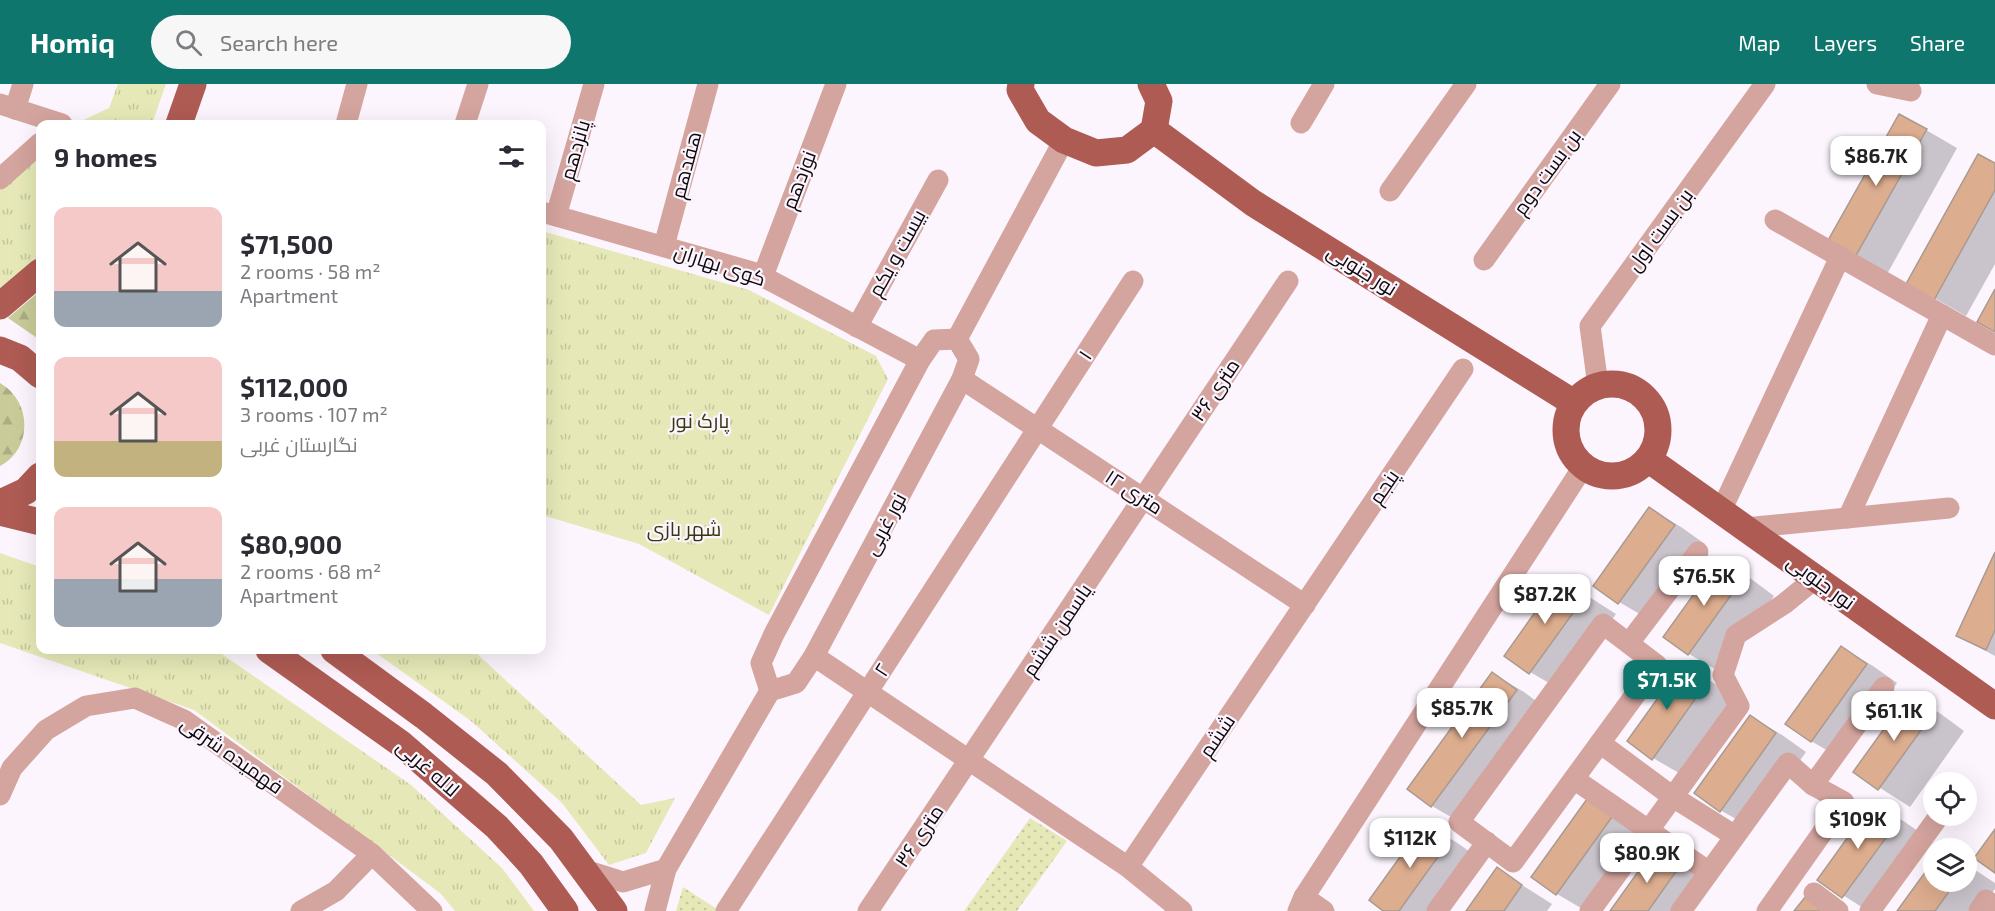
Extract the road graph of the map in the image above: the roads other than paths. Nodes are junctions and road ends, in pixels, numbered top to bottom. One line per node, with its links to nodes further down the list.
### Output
1 (23, 84): 16 (street)
2 (193, 84): 18 (main road)
3 (357, 84): 19 (street)
4 (478, 84): 20 (street)
5 (594, 84): 28 (street, پانزدهم)
6 (708, 84): 30 (street, هفدهم)
7 (836, 84): 34 (street, نوزدهم)
8 (1021, 84): 23 (main road)
9 (1151, 84): 22 (main road)
10 (1324, 84): 21 (street)
11 (1466, 84): 27 (street)
12 (1610, 84): 32 (street, بن بست دوم)
13 (1765, 84): 47 (street, بن بست اول)
14 (1877, 84): 15 (street)
15 (1911, 91)
16 (8, 106): 17 (street)
17 (50, 120)
18 (181, 120)
19 (345, 120)
20 (466, 120)
21 (1300, 123)
22 (1154, 130): 23 (main road); 48 (main road, نور جنوبی)
23 (1064, 140): 40 (street)
24 (36, 147): 25 (street)
25 (0, 179)
26 (938, 180): 39 (street, بیست و یکم)
27 (1390, 191)
28 (549, 214): 30 (street, کوی بهاران)
29 (1775, 220): 31 (street)
30 (664, 246): 34 (street, کوی بهاران)
31 (1840, 257): 38 (street); 56 (street)
32 (1484, 260)
33 (36, 275): 37 (main road)
34 (763, 276): 39 (street, کوی بهاران)
35 (1133, 281): 49 (street, ۱)
36 (1288, 281): 53 (street, ۳۶ متری)
37 (0, 306)
38 (1942, 315): 41 (street); 58 (street)
39 (857, 327): 43 (street, کوی بهاران)
40 (957, 339): 43 (street); 46 (street, نور غربی)
41 (1995, 345)
42 (0, 350): 45 (main road)
43 (920, 360): 69 (street)
44 (1463, 369): 63 (street, پنجم)
45 (36, 371)
46 (962, 379): 49 (street, ۱۲ متری); 67 (street, نور غربی)
47 (1598, 386): 48 (main road); 50 (main road)
48 (1574, 403): 51 (main road)
49 (1038, 429): 53 (street, ۱۲ متری); 70 (street, ۲)
50 (1648, 459): 51 (main road); 56 (main road, نور جنوبی)
51 (1583, 467): 88 (street)
52 (36, 480): 54 (main road)
53 (1143, 499): 63 (street, ۱۲ متری); 73 (street, یاسمن ششم)
54 (0, 503)
55 (1949, 508): 58 (street)
56 (1721, 511): 60 (main road, نور جنوبی)
57 (0, 512): 59 (main road)
58 (1848, 518): 60 (street)
59 (36, 521)
60 (1745, 528): 62 (main road, نور جنوبی)
61 (1698, 552): 64 (street)
62 (1815, 578): 71 (main road, نور جنوبی); 77 (street)
63 (1305, 605): 83 (street, ششم)
64 (1629, 643): 72 (street); 81 (street)
65 (275, 654): 93 (main road, لاله غربی)
66 (339, 654): 85 (main road, لاله غربی)
67 (814, 656): 69 (street, نور غربی); 70 (street)
68 (1884, 687): 75 (street)
69 (770, 691): 84 (street)
70 (868, 692): 73 (street); 96 (street, ۲)
71 (1995, 706)
72 (1600, 743): 74 (street); 77 (street)
73 (970, 761): 83 (street); 97 (street, ۳۶ متری)
74 (1574, 778): 79 (street); 81 (street)
75 (1813, 785): 80 (street); 102 (street)
76 (0, 795): 82 (street, فهمیده شرقی)
77 (1673, 797): 79 (street); 80 (street)
78 (1932, 826): 104 (street)
79 (1649, 831): 86 (street); 100 (street)
80 (1735, 836): 86 (street)
81 (1487, 843): 99 (street)
82 (372, 854): 91 (street); 92 (street, فهمیده شرقی)
83 (1128, 867): 90 (street)
84 (666, 869): 85 (street); 95 (street)
85 (585, 870): 94 (main road, لاله غربی)
86 (1709, 872): 101 (street)
87 (1814, 893): 103 (street)
88 (1301, 904): 98 (street)
89 (1995, 906): 105 (street)
90 (1173, 908)
91 (301, 911)
92 (432, 911)
93 (565, 911)
94 (614, 911)
95 (655, 911)
96 (726, 911)
97 (868, 911)
98 (1324, 911)
99 (1437, 911)
100 (1590, 911)
101 (1681, 911)
102 (1767, 911)
103 (1838, 911)
104 (1870, 911)
105 (1978, 911)

